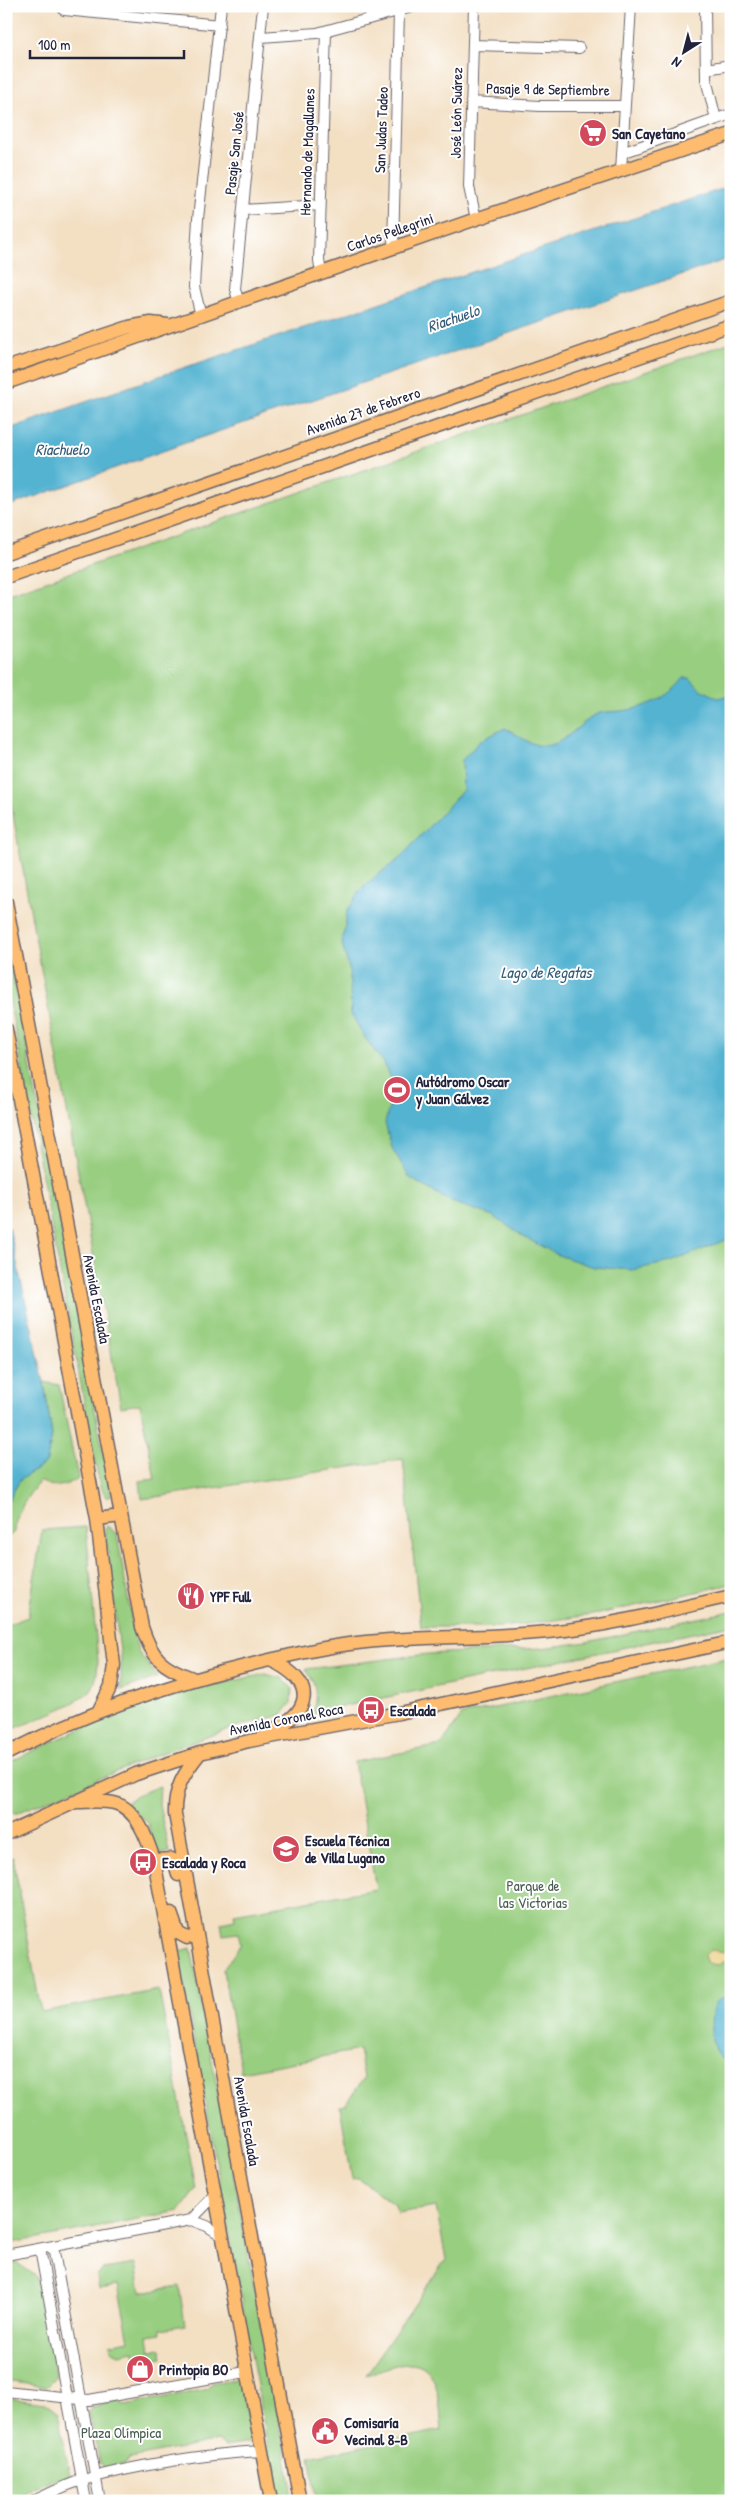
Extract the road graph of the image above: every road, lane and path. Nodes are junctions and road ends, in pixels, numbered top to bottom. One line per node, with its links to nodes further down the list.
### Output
1 (221, 6): 9 (street)
2 (263, 6): 11 (street, Pasaje San José)
3 (416, 6): 8 (street)
4 (474, 6): 12 (street, José León Suárez)
5 (631, 6): 17 (street)
6 (705, 6): 15 (street)
7 (64, 10): 9 (street)
8 (399, 12): 10 (street); 26 (street, San Judas Tadeo)
9 (220, 25): 30 (street)
10 (326, 31): 11 (street); 23 (street, Hernando de Magallanes)
11 (261, 37): 24 (street, Pasaje San José)
12 (473, 45): 13 (street); 16 (street, José León Suárez)
13 (579, 48)
14 (731, 65): 15 (street)
15 (706, 69): 19 (street)
16 (471, 102): 17 (street, Pasaje 9 de Septiembre); 25 (street, José León Suárez)
17 (624, 106): 21 (street)
18 (731, 114): 19 (street)
19 (716, 119): 21 (street)
20 (731, 134): 22 (main road, Carlos Pellegrini)
21 (622, 153): 22 (street)
22 (621, 171): 25 (main road, Carlos Pellegrini)
23 (320, 205): 24 (street); 27 (street, Hernando de Magallanes)
24 (243, 210): 29 (street, Pasaje San José)
25 (476, 219): 26 (main road, Carlos Pellegrini)
26 (393, 248): 27 (main road, Carlos Pellegrini)
27 (321, 274): 29 (main road, Carlos Pellegrini)
28 (731, 301): 35 (main road, Avenida 27 de Febrero)
29 (239, 303): 30 (main road, Carlos Pellegrini)
30 (201, 316): 32 (main road, Carlos Pellegrini)
31 (731, 325): 36 (main road)
32 (170, 326): 33 (main road, Carlos Pellegrini); 34 (main road, Carlos Pellegrini)
33 (6, 368)
34 (6, 383)
35 (6, 553)
36 (6, 577)
37 (6, 902): 39 (main road, Avenida Escalada)
38 (6, 1029): 40 (main road)
39 (121, 1516): 40 (main road); 44 (main road, Avenida Escalada)
40 (97, 1520): 45 (main road)
41 (731, 1596): 43 (main road)
42 (731, 1642): 46 (main road, Avenida Coronel Roca)
43 (270, 1660): 44 (main road); 46 (main road)
44 (192, 1678): 45 (main road)
45 (99, 1710): 48 (main road)
46 (249, 1741): 47 (main road, Avenida Coronel Roca)
47 (200, 1753): 49 (main road, Avenida Coronel Roca); 54 (main road, Avenida Escalada)
48 (6, 1754)
49 (74, 1802): 51 (main road, Avenida Coronel Roca); 53 (main road)
50 (6, 1823): 51 (main road)
51 (22, 1826): 52 (main road, Avenida Coronel Roca)
52 (6, 1834)
53 (155, 1866): 54 (main road); 55 (main road); 56 (main road)
54 (193, 1917): 55 (main road, Avenida Escalada)
55 (196, 1936): 73 (main road, Avenida Escalada)
56 (214, 2196): 57 (street); 58 (main road)
57 (191, 2220): 58 (street); 59 (street)
58 (220, 2235): 62 (main road)
59 (53, 2247): 60 (street); 65 (street)
60 (40, 2249): 61 (street); 64 (street)
61 (6, 2255)
62 (246, 2372): 65 (street); 66 (main road)
63 (6, 2391): 64 (street)
64 (67, 2400): 65 (street); 68 (street)
65 (81, 2400): 67 (street)
66 (260, 2451): 67 (street); 72 (main road)
67 (95, 2477): 68 (street); 71 (street)
68 (82, 2480): 69 (street); 70 (street)
69 (34, 2501)
70 (86, 2501)
71 (100, 2501)
72 (270, 2501)
73 (300, 2501)

